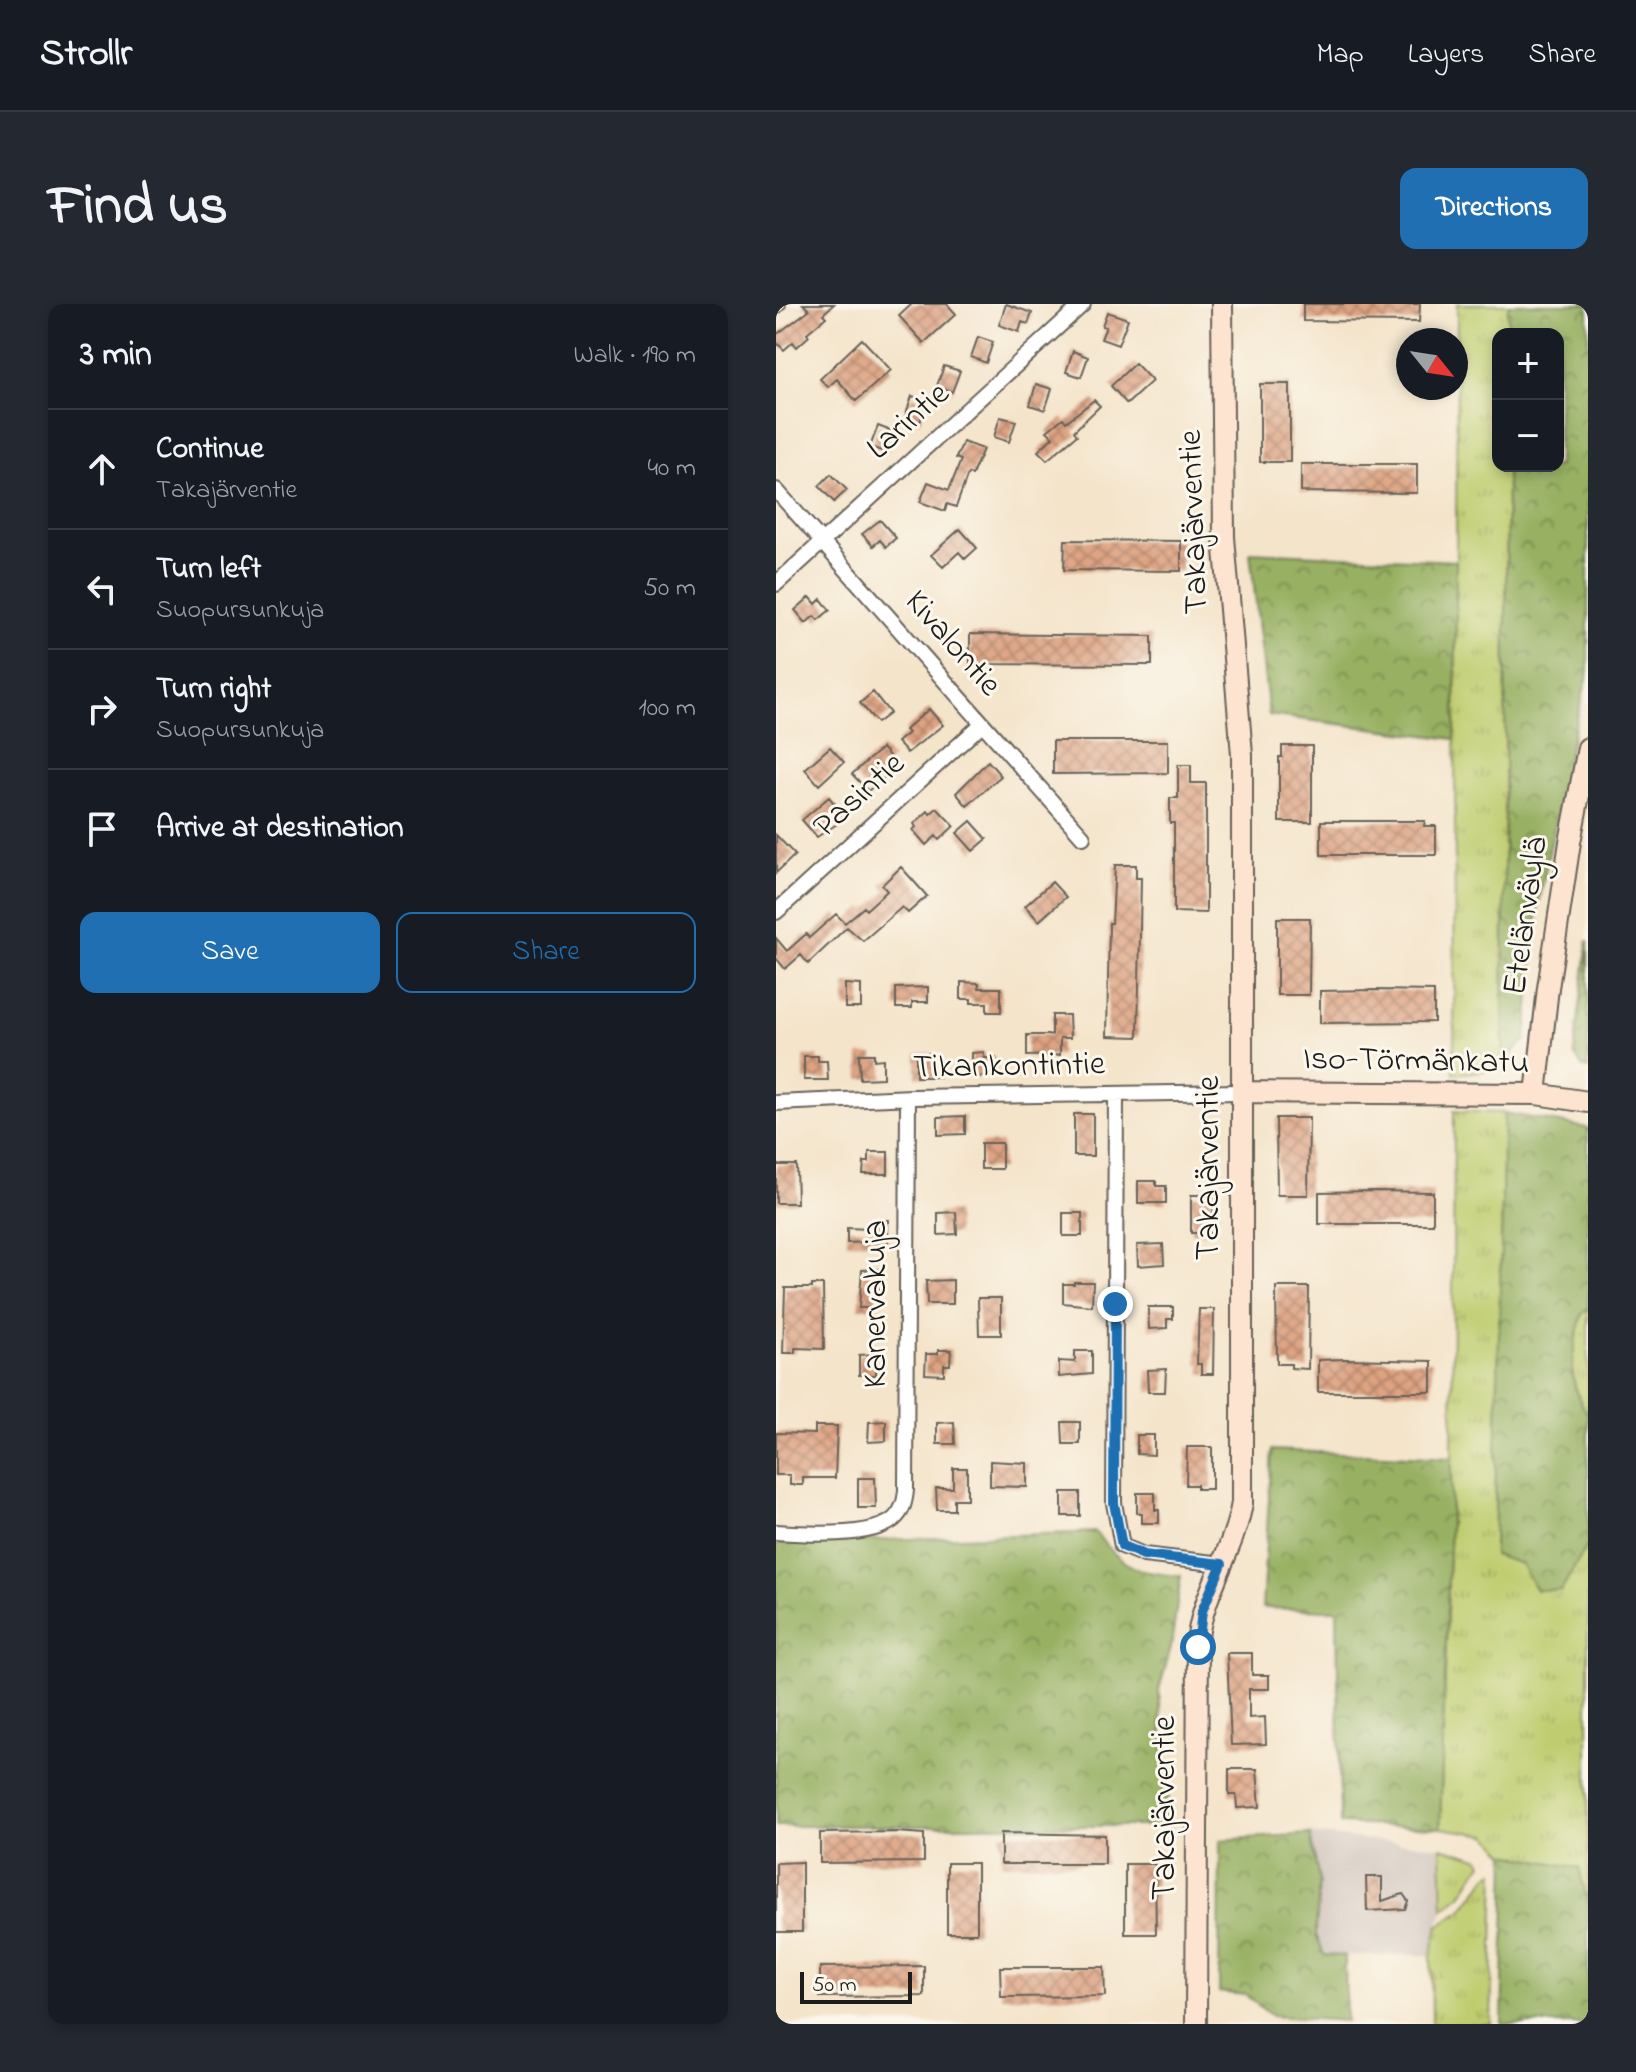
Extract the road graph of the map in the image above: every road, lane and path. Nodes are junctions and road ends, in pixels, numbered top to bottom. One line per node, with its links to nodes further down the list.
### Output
1 (1083, 304): 4 (street, Larintie)
2 (1222, 304): 10 (street, Takajärventie)
3 (776, 490): 4 (street, Kivalontie)
4 (822, 542): 5 (street, Larintie); 6 (street, Kivalontie)
5 (776, 584)
6 (982, 724): 8 (street, Kivalontie); 9 (street, Pasintie)
7 (1588, 748): 11 (street, Etelänväylä)
8 (1083, 837)
9 (776, 912)
10 (1242, 1092): 11 (street, Iso-Törmänkatu); 12 (street, Tikankontintie); 17 (street, Takajärventie)
11 (1536, 1094): 14 (street, Iso-Törmänkatu)
12 (1116, 1095): 13 (street, Tikankontintie); 17 (street)
13 (908, 1098): 15 (street, Tikankontintie); 16 (street, Kanervakuja)
14 (1588, 1102)
15 (776, 1103)
16 (776, 1532)
17 (1222, 1564): 18 (street, Takajärventie)
18 (1196, 2024)

